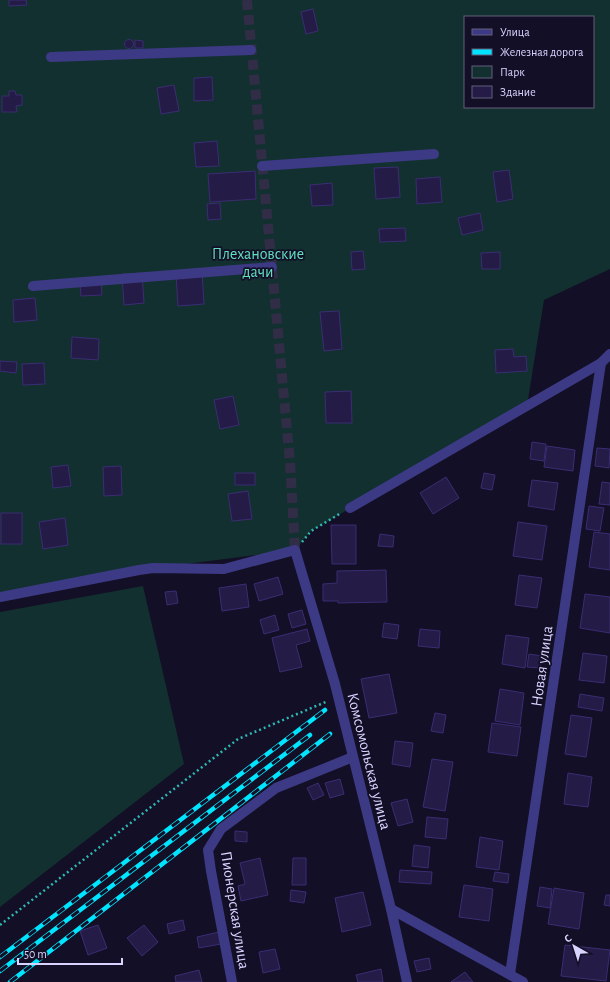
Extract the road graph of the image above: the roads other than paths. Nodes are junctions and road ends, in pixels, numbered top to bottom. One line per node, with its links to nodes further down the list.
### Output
1 (251, 50): 2 (street)
2 (52, 57)
3 (434, 154): 4 (street)
4 (262, 166)
5 (272, 267): 6 (street)
6 (33, 286)
7 (610, 354): 8 (street)
8 (601, 363): 9 (street); 13 (street, Новая улица)
9 (350, 508)
10 (0, 597): 11 (street, Комсомольская улица)
11 (353, 757): 12 (street, Комсомольская улица); 14 (street, Пионерская улица)
12 (391, 908): 13 (street); 15 (street, Комсомольская улица)
13 (510, 974): 16 (street)
14 (232, 982)
15 (407, 982)
16 (523, 982)

